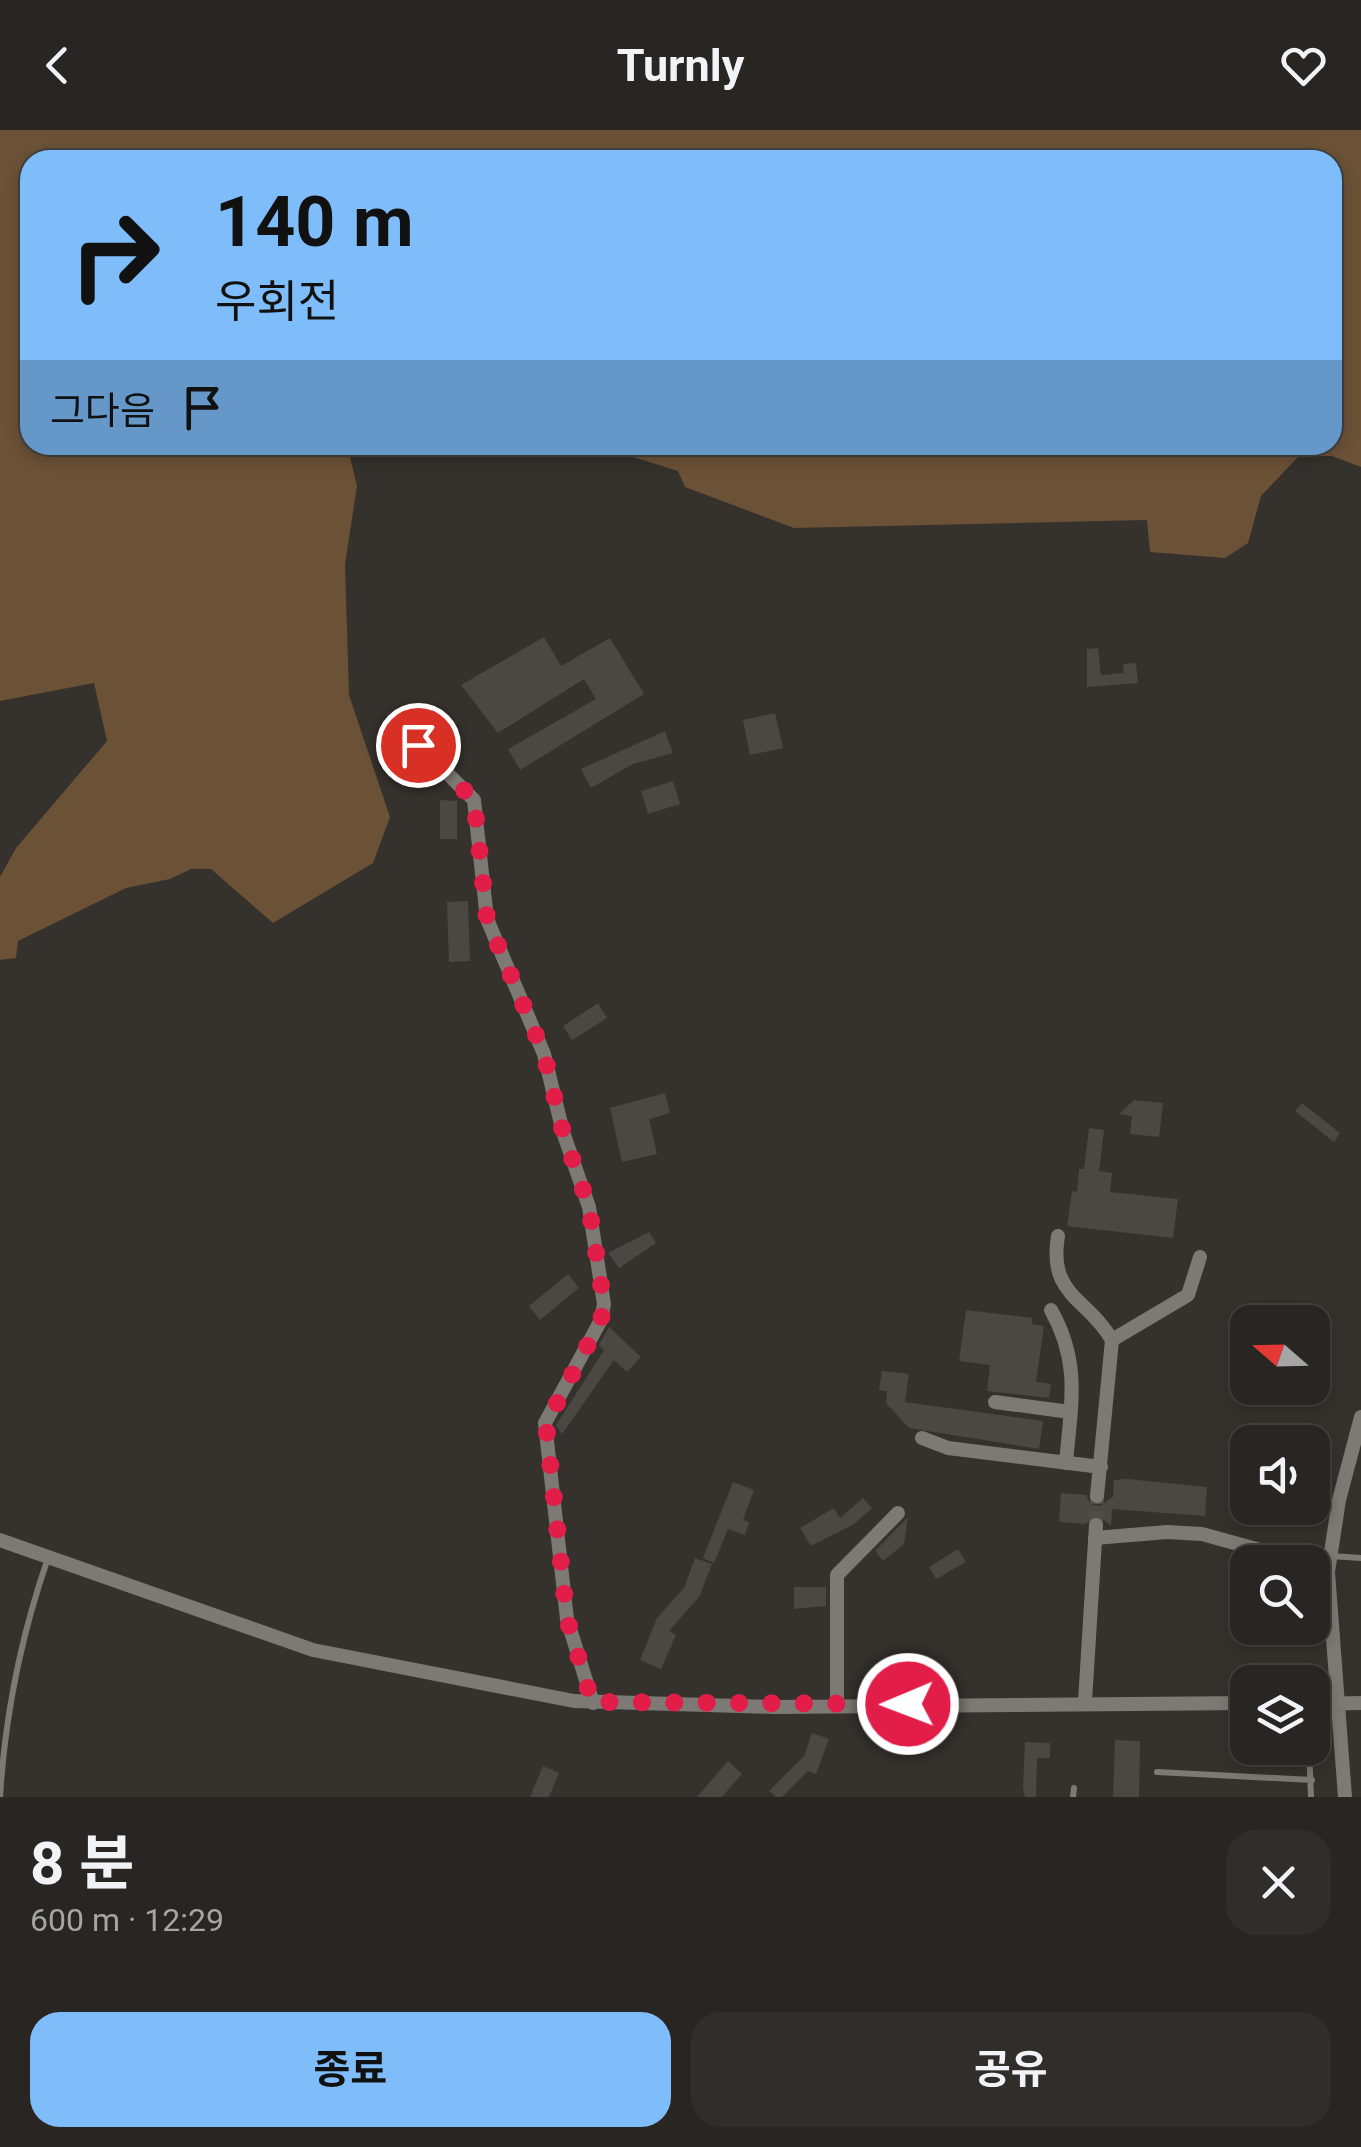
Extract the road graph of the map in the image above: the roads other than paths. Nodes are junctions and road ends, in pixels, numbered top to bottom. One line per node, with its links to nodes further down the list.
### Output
1 (418, 745): 20 (street)
2 (1058, 1236): 5 (street)
3 (1200, 1256): 5 (street)
4 (1051, 1310): 7 (street)
5 (1112, 1340): 11 (street)
6 (994, 1402): 7 (street)
7 (1070, 1412): 10 (street)
8 (1361, 1417): 17 (street)
9 (922, 1438): 10 (street)
10 (1066, 1463): 11 (street)
11 (1102, 1467): 12 (street)
12 (1098, 1496)
13 (898, 1513): 25 (street)
14 (0, 1540): 16 (street)
15 (1242, 1545): 19 (street)
16 (48, 1556): 20 (street); 29 (lane)
17 (1330, 1556): 18 (lane); 23 (street)
18 (1361, 1558)
19 (1085, 1701): 21 (street); 25 (street)
20 (592, 1702): 25 (street)
21 (1230, 1703)
22 (1330, 1704): 23 (street)
23 (1335, 1704): 24 (street); 31 (street)
24 (1361, 1704)
25 (837, 1706)
26 (1311, 1765): 28 (lane)
27 (1158, 1772): 28 (lane)
28 (1312, 1780): 30 (lane)
29 (0, 1797)
30 (1311, 1797)
31 (1345, 1797)

